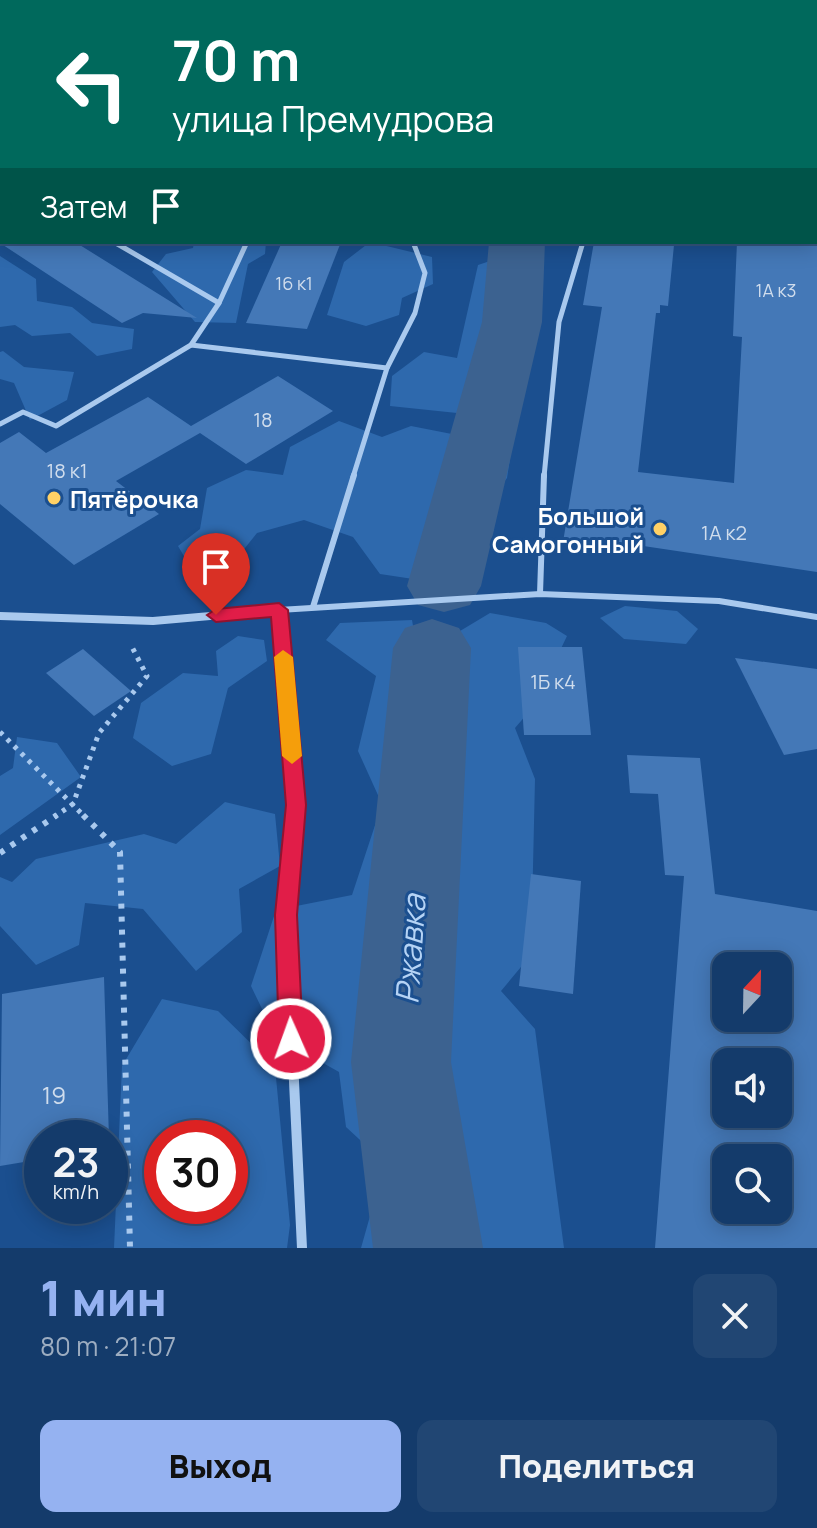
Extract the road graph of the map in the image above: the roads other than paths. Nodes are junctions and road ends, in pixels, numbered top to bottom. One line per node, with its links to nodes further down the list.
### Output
1 (117, 244): 5 (lane)
2 (246, 244): 5 (lane)
3 (414, 244): 7 (lane)
4 (582, 244): 9 (lane)
5 (219, 303): 6 (lane)
6 (191, 345): 7 (lane); 8 (lane)
7 (387, 368): 10 (lane)
8 (0, 424)
9 (540, 594): 10 (lane); 13 (lane)
10 (313, 607): 11 (lane)
11 (279, 610): 12 (street); 14 (street)
12 (0, 616)
13 (817, 617)
14 (302, 1248)

